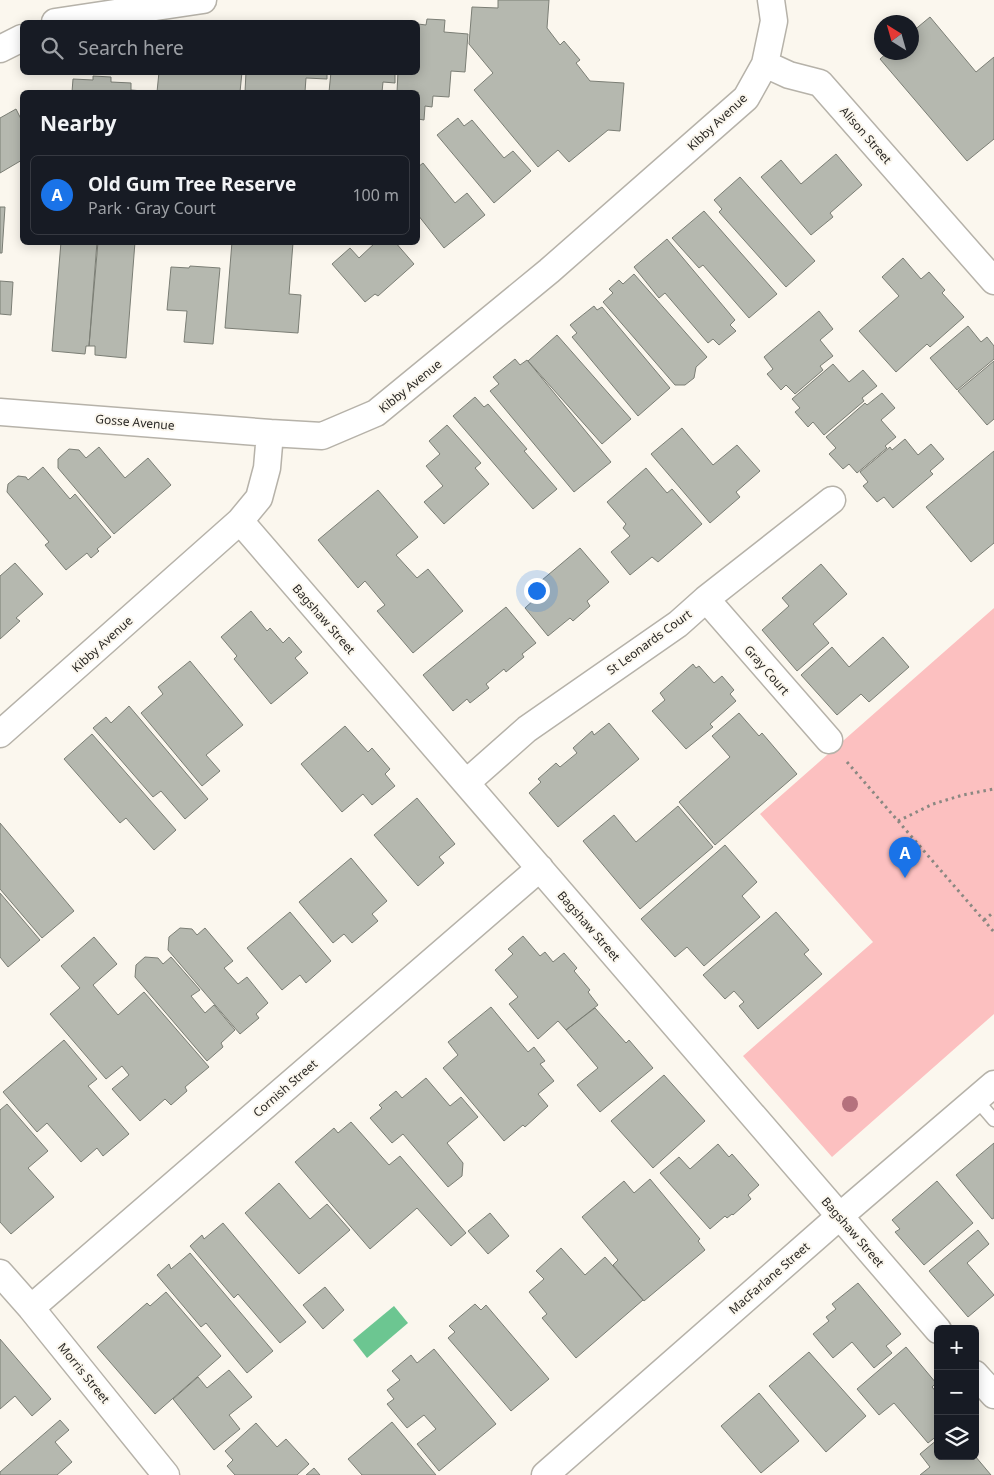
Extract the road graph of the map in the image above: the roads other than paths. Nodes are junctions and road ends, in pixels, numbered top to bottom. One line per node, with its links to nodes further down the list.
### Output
1 (203, 0): 3 (street)
2 (771, 0): 6 (street)
3 (68, 20)
4 (20, 39): 5 (street)
5 (0, 49)
6 (765, 64): 7 (street, Alison Street); 9 (street, Kibby Avenue)
7 (994, 281)
8 (0, 412): 9 (street, Gosse Avenue)
9 (270, 433): 11 (street, Kibby Avenue)
10 (832, 500): 12 (street, St Leonards Court)
11 (240, 521): 13 (street, Kibby Avenue); 15 (street, Bagshaw Street)
12 (706, 599): 14 (street, Gray Court); 15 (street, St Leonards Court)
13 (0, 734)
14 (829, 740)
15 (466, 783): 16 (street, Bagshaw Street)
16 (540, 868): 19 (street, Bagshaw Street); 21 (street, Cornish Street)
17 (985, 1091): 18 (lane); 19 (street, MacFarlane Street)
18 (994, 1120)
19 (840, 1216): 22 (street, Bagshaw Street); 26 (street, MacFarlane Street)
20 (0, 1273): 21 (street, Morris Street)
21 (31, 1308): 25 (street, Morris Street)
22 (934, 1325)
23 (979, 1378): 24 (street)
24 (994, 1395)
25 (166, 1475)
26 (545, 1475)

